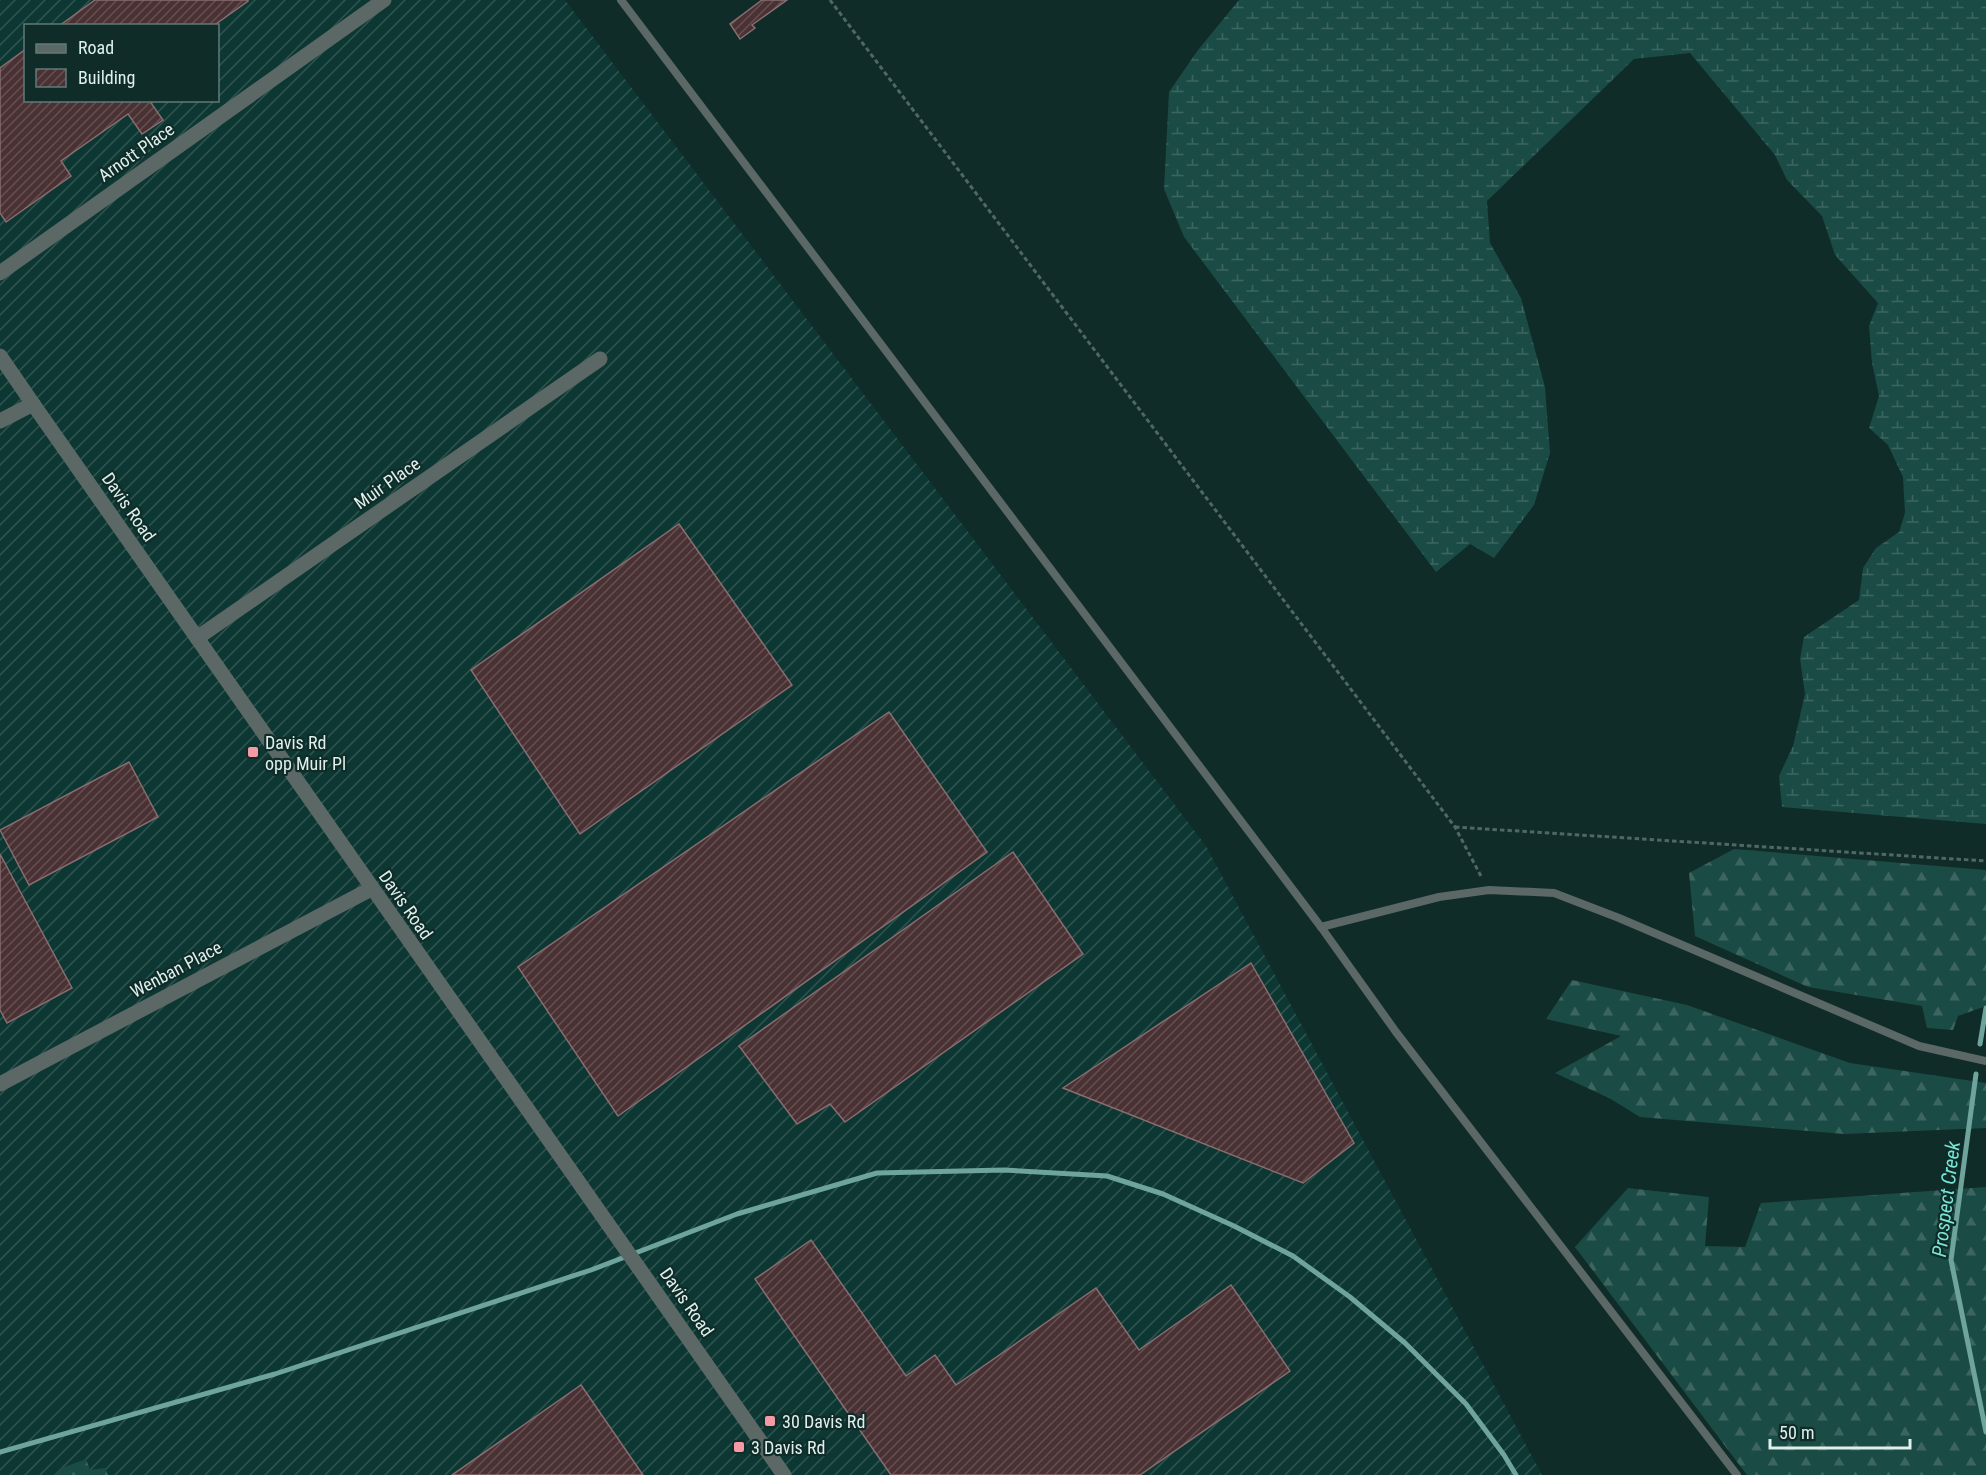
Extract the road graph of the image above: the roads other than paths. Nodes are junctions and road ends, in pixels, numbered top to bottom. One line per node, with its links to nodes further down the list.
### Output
1 (384, 0): 3 (street, Arnott Place)
2 (621, 0): 10 (lane)
3 (0, 273)
4 (0, 356): 6 (street, Davis Road)
5 (600, 359): 8 (street, Muir Place)
6 (33, 404): 7 (street); 8 (street, Davis Road)
7 (0, 421)
8 (197, 638): 9 (street, Davis Road)
9 (371, 889): 12 (street, Wenban Place); 13 (street, Davis Road)
10 (1321, 927): 11 (lane); 14 (lane)
11 (1986, 1061)
12 (0, 1084)
13 (784, 1475)
14 (1737, 1475)

